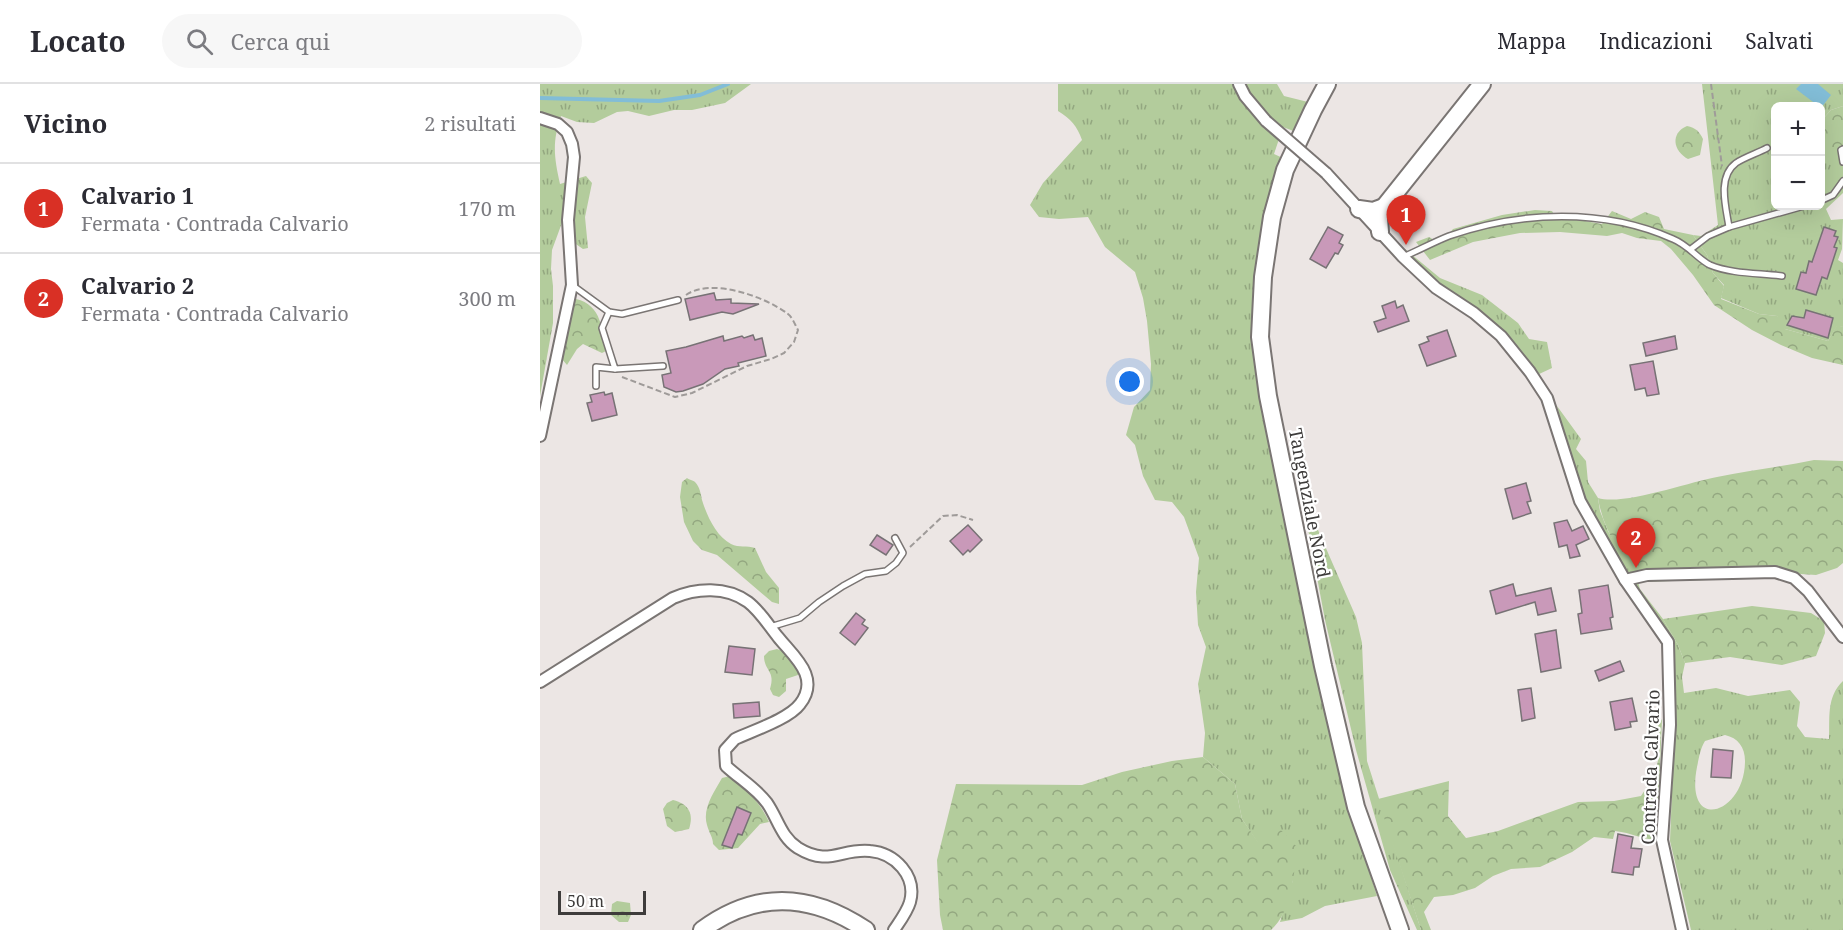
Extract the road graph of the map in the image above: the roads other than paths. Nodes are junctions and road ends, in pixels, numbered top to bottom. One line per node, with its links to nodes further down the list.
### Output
1 (1239, 84): 11 (street, Contrada Calvario, bridge)
2 (1327, 84): 33 (main road, Tangenziale Nord)
3 (1482, 84): 10 (main road)
4 (540, 118): 18 (street)
5 (1767, 148): 13 (lane)
6 (1843, 149): 7 (lane)
7 (1843, 162)
8 (1843, 181): 9 (lane)
9 (1825, 199)
10 (1384, 207): 11 (main road); 14 (main road)
11 (1359, 209): 14 (street, Contrada Calvario)
12 (1790, 210): 13 (lane)
13 (1729, 227): 15 (lane)
14 (1380, 232): 16 (street, Contrada Calvario)
15 (1691, 249): 16 (lane); 17 (lane)
16 (1403, 256): 26 (street, Contrada Calvario)
17 (1782, 276)
18 (572, 285): 20 (lane); 24 (street)
19 (678, 300): 20 (lane)
20 (609, 312): 22 (lane)
21 (663, 366): 22 (lane)
22 (615, 369): 23 (lane)
23 (596, 386)
24 (540, 436)
25 (895, 538): 27 (lane)
26 (1625, 580): 28 (street); 34 (street, Contrada Calvario)
27 (770, 627): 29 (street); 32 (street)
28 (1843, 637)
29 (540, 682)
30 (702, 930): 31 (main road)
31 (866, 930)
32 (894, 930)
33 (1400, 930)
34 (1682, 930)

